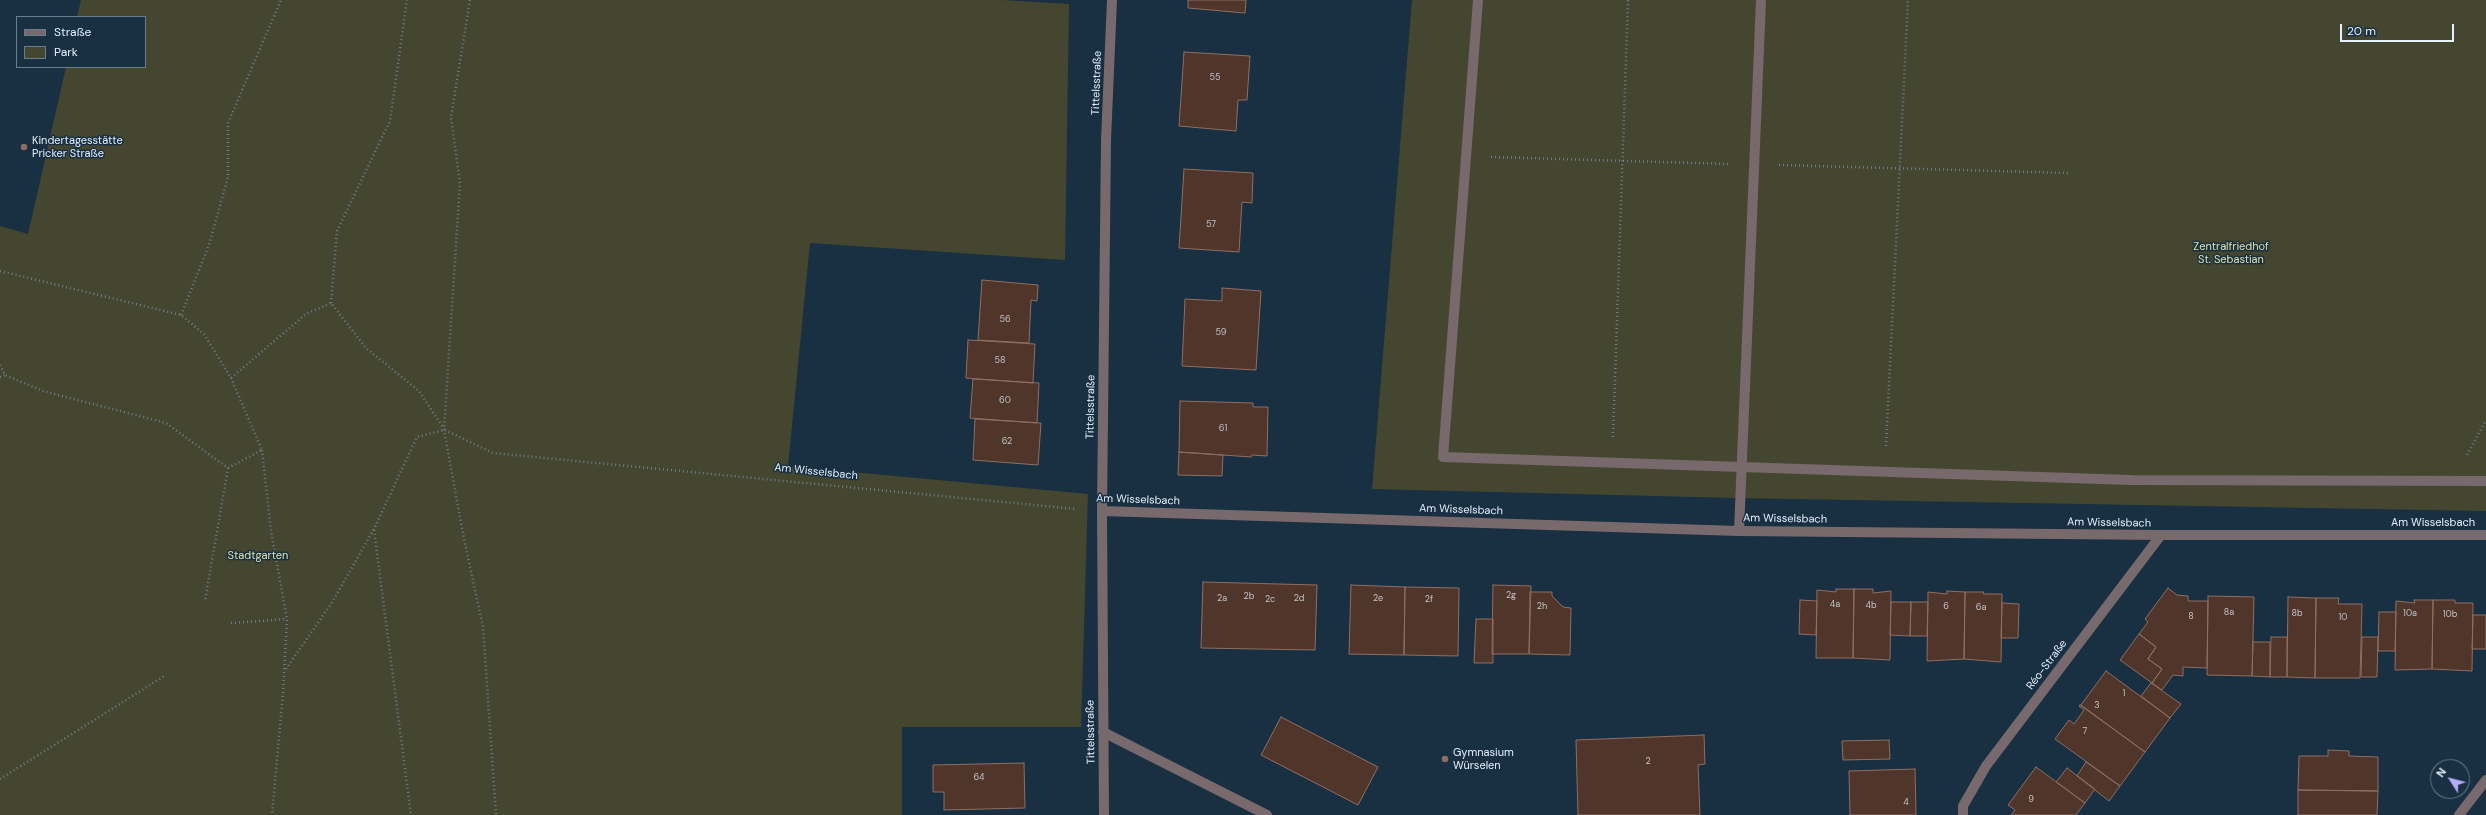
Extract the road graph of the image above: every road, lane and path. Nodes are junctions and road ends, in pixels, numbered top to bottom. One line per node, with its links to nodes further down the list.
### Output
1 (281, 0): 11 (path)
2 (407, 0): 10 (path)
3 (470, 0): 17 (path)
4 (1112, 0): 25 (street, Tittelsstraße)
5 (1478, 0): 19 (street)
6 (1628, 0): 19 (path)
7 (1761, 0): 21 (street)
8 (1908, 0): 22 (path)
9 (0, 271): 11 (path)
10 (331, 303): 15 (path); 17 (path)
11 (181, 314): 15 (path)
12 (0, 365): 13 (path)
13 (5, 375): 14 (path); 20 (path)
14 (0, 377)
15 (231, 378): 18 (path)
16 (2486, 420): 24 (path)
17 (444, 430): 25 (path, Am Wisselsbach); 26 (path); 40 (path)
18 (262, 450): 20 (path); 31 (path)
19 (1612, 464): 21 (street)
20 (228, 468): 30 (path)
21 (1742, 468): 22 (street); 27 (street)
22 (1885, 472): 24 (street)
23 (2486, 480): 24 (street)
24 (2463, 481)
25 (1102, 512): 27 (street, Am Wisselsbach); 35 (street, Tittelsstraße)
26 (374, 529): 33 (path); 39 (path)
27 (1739, 531): 28 (street, Am Wisselsbach)
28 (2160, 535): 29 (street, Am Wisselsbach); 43 (street, Réo-Straße)
29 (2486, 535)
30 (205, 601)
31 (288, 619): 32 (path); 33 (path)
32 (231, 623)
33 (285, 670): 38 (path)
34 (166, 675): 36 (path)
35 (1103, 732): 41 (street, Tittelsstraße); 42 (street)
36 (0, 779)
37 (2486, 780): 44 (street)
38 (272, 815)
39 (411, 815)
40 (496, 815)
41 (1104, 815)
42 (1267, 815)
43 (1963, 815)
44 (2459, 815)

